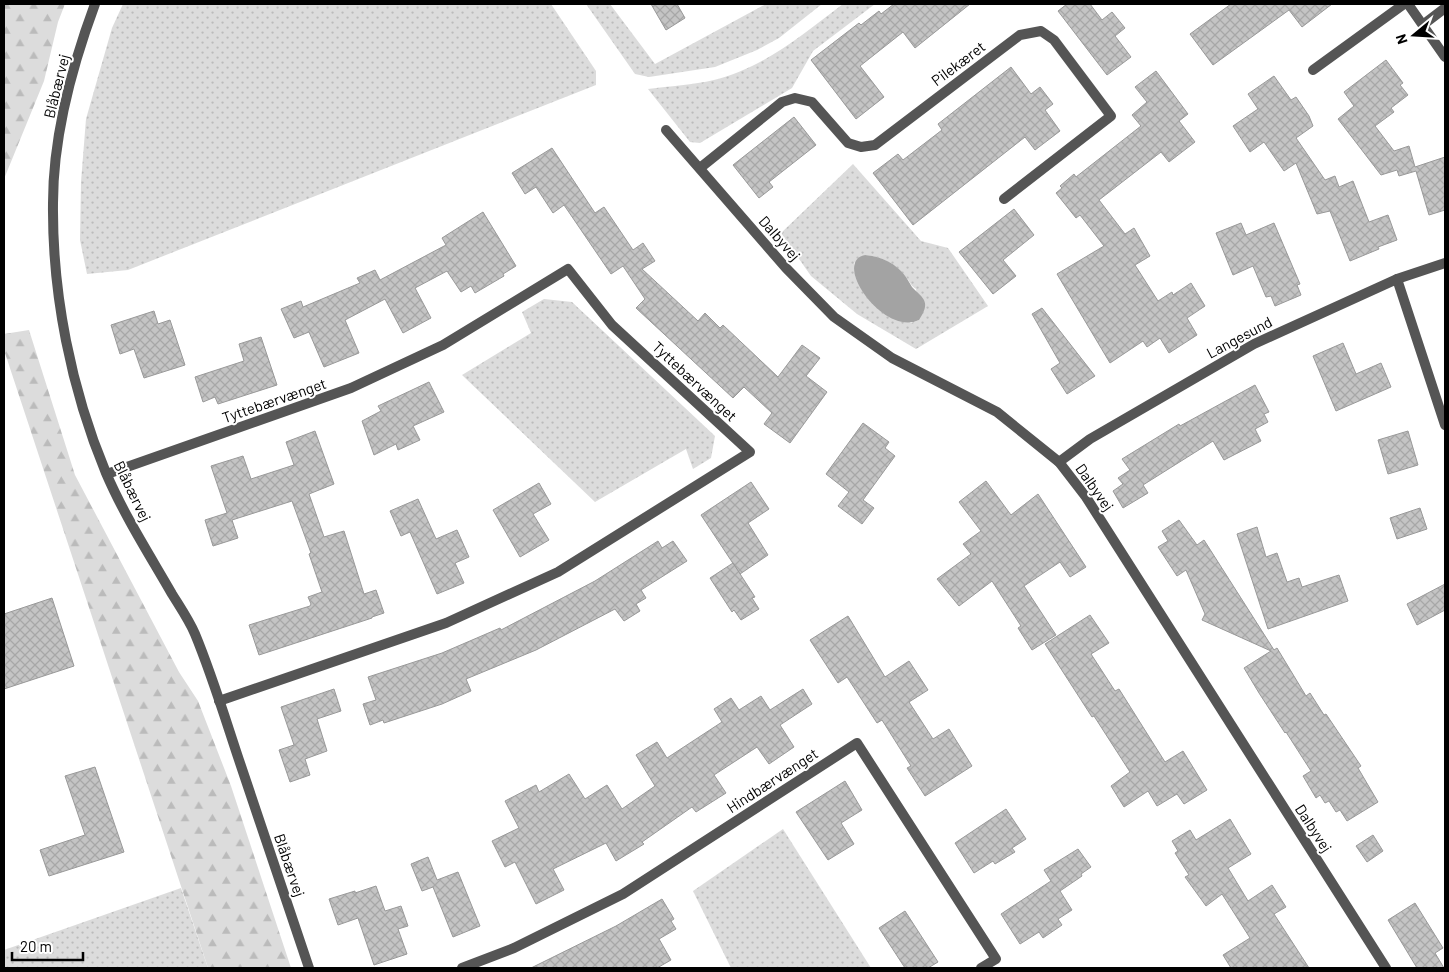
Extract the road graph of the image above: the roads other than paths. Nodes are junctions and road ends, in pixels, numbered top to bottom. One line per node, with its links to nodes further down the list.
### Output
1 (96, 4): 15 (street, Blåbærvej)
2 (1404, 4): 7 (street)
3 (1408, 4): 5 (street)
4 (1445, 8): 5 (street)
5 (1424, 24): 6 (street)
6 (1445, 57)
7 (1313, 70)
8 (666, 130): 9 (street, Dalbyvej)
9 (700, 168): 10 (street, Pilekæret); 14 (street, Dalbyvej)
10 (1004, 199)
11 (1445, 263): 12 (street, Langesund)
12 (1397, 279): 13 (street); 14 (street, Langesund)
13 (1445, 425)
14 (1059, 462): 20 (street, Dalbyvej)
15 (107, 474): 16 (street, Blåbærvej); 16 (street, Tyttebærvænget)
16 (219, 701): 17 (street, Blåbærvej)
17 (309, 968)
18 (462, 968): 19 (street, Hindbærvænget)
19 (981, 968)
20 (1386, 968)

